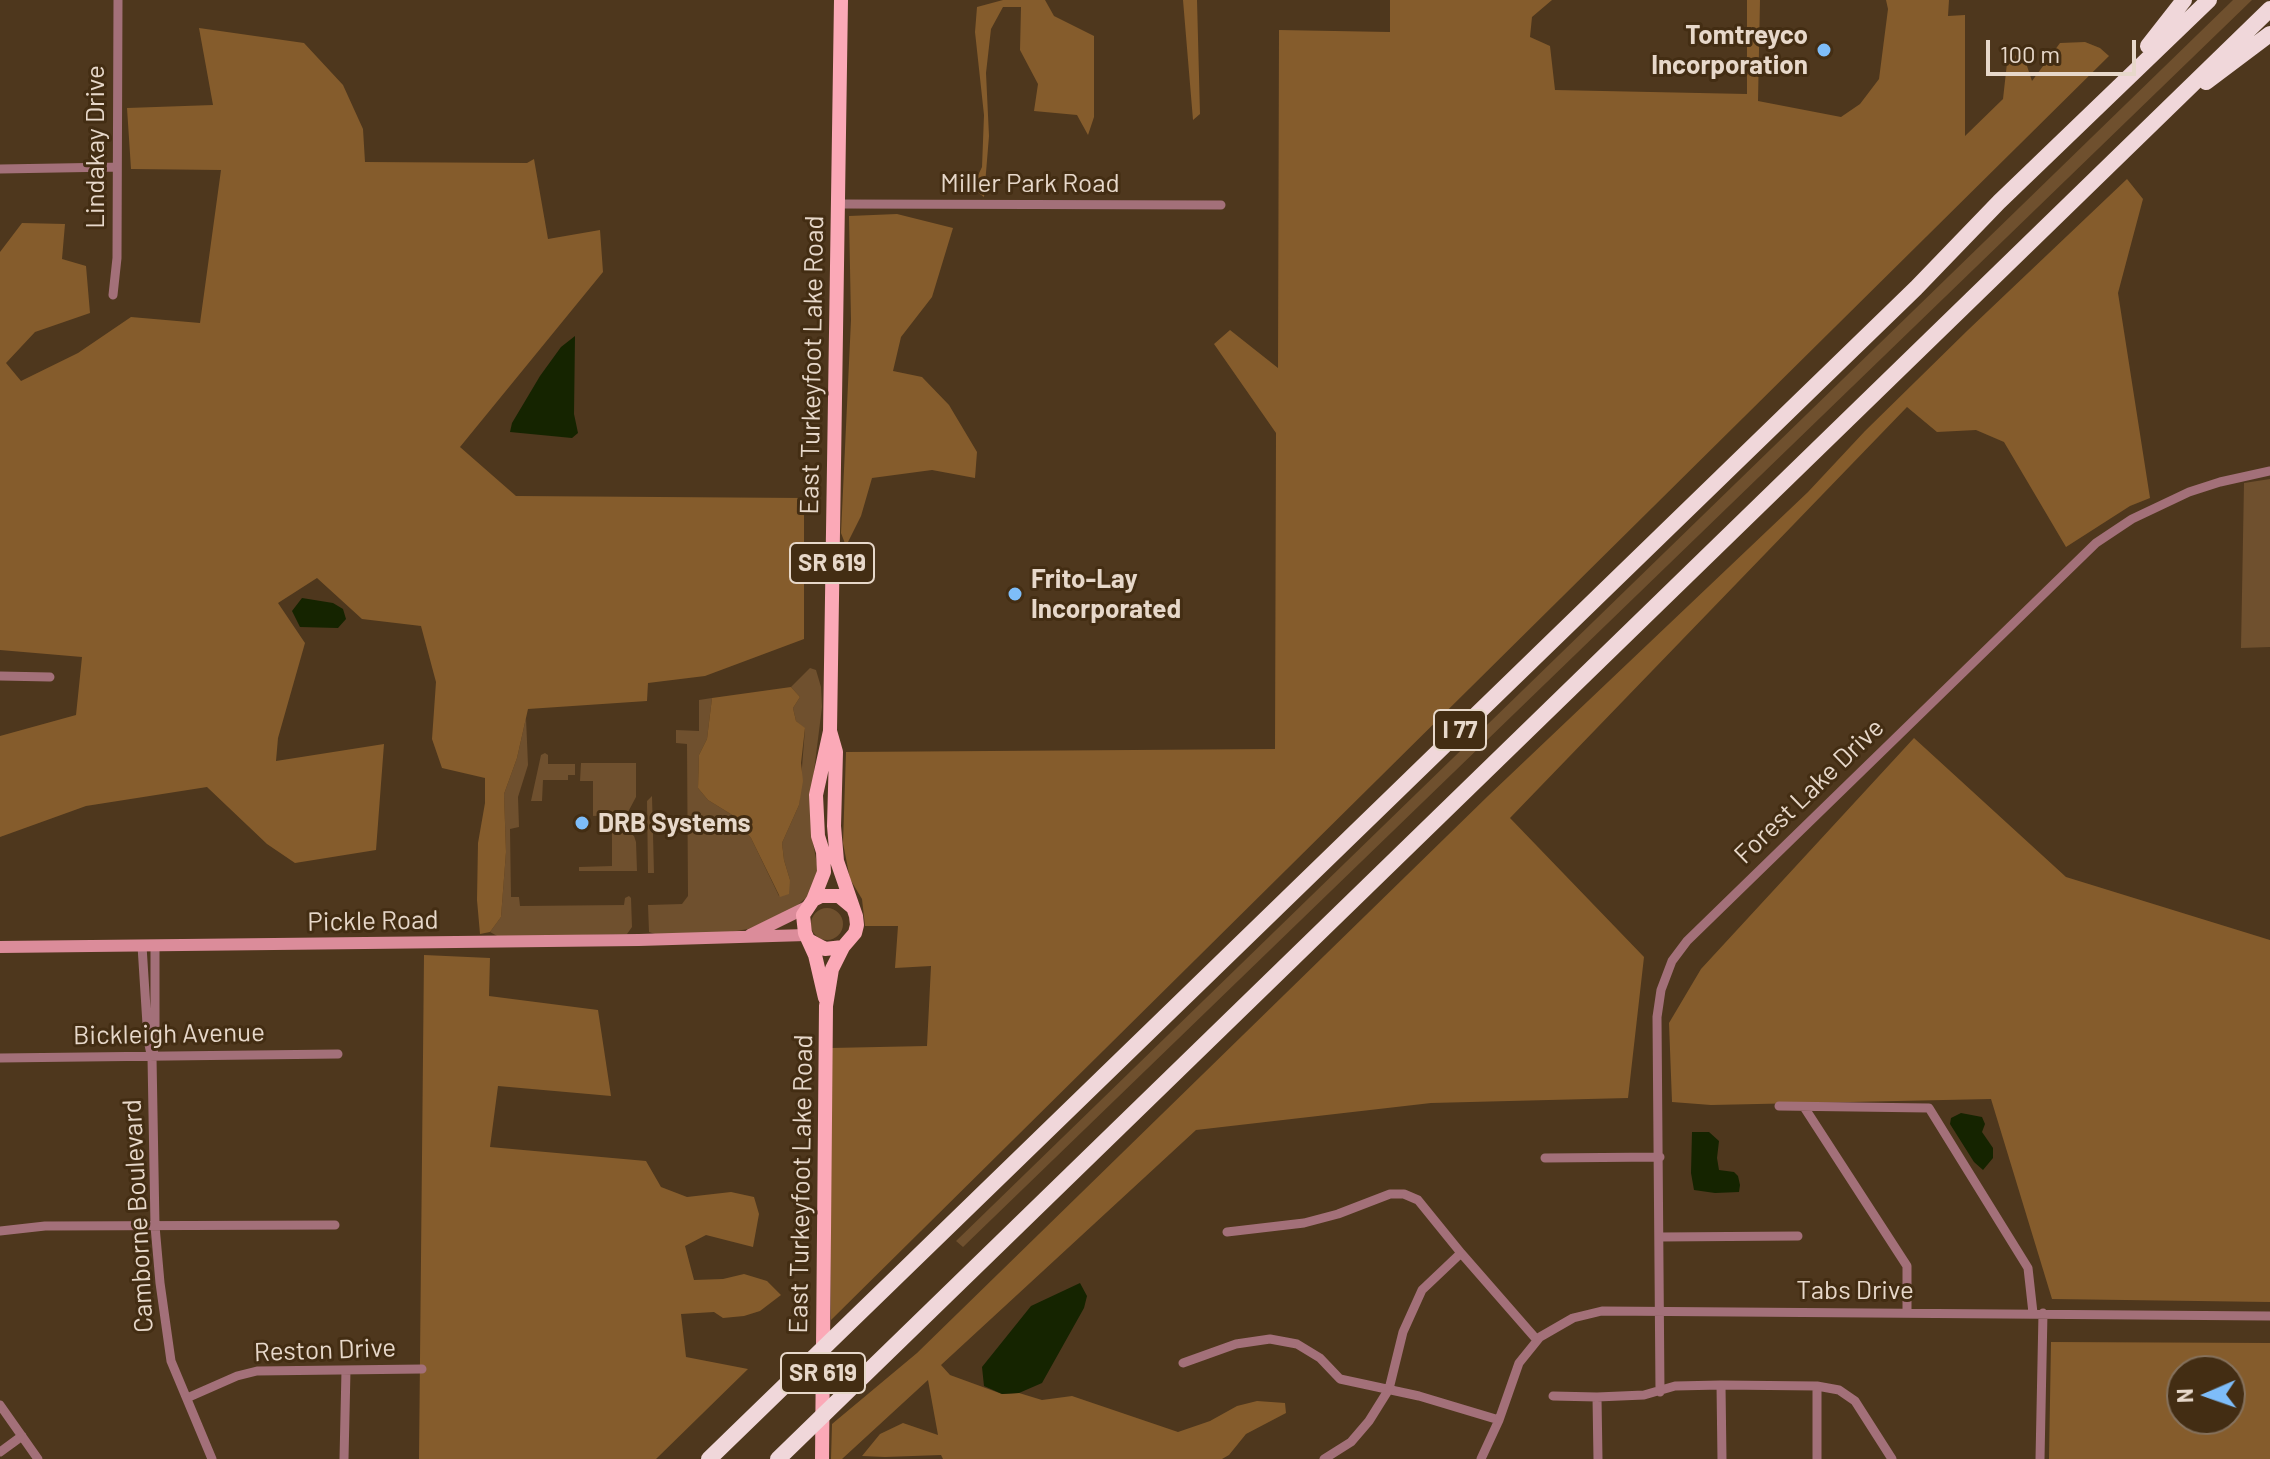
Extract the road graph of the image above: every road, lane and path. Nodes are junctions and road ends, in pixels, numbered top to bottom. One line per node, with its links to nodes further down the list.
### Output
1 (118, 0): 9 (street, Lindakay Drive)
2 (841, 0): 11 (main road, East Turkeyfoot Lake Road / SR 619)
3 (2184, 0): 7 (highway)
4 (2209, 0): 7 (highway, I 77)
5 (2270, 9): 8 (highway, I 77)
6 (2270, 34): 8 (highway)
7 (2109, 95): 62 (highway, I 77)
8 (2174, 101): 63 (highway, I 77)
9 (116, 167): 10 (street); 13 (street, Lindakay Drive)
10 (0, 169)
11 (839, 204): 12 (street, Miller Park Road); 17 (main road, East Turkeyfoot Lake Road / SR 619)
12 (1221, 205)
13 (113, 295)
14 (2270, 471): 31 (street, Forest Lake Drive)
15 (0, 676): 16 (street)
16 (50, 677)
17 (830, 731): 18 (main road, East Turkeyfoot Lake Road); 19 (main road, East Turkeyfoot Lake Road)
18 (810, 904): 19 (main road); 20 (street, Pickle Road); 21 (main road)
19 (853, 907): 24 (main road)
20 (747, 937): 21 (street, Pickle Road); 22 (street, Pickle Road)
21 (808, 938): 24 (main road); 25 (main road, East Turkeyfoot Lake Road)
22 (148, 946): 23 (street, Pickle Road); 27 (street, Camborne Boulevard)
23 (0, 947)
24 (843, 947): 25 (main road, East Turkeyfoot Lake Road)
25 (826, 1006): 64 (main road, East Turkeyfoot Lake Road / SR 619)
26 (338, 1054): 27 (street, Bickleigh Avenue)
27 (152, 1057): 28 (street, Bickleigh Avenue); 34 (street, Camborne Boulevard)
28 (0, 1058)
29 (1779, 1106): 30 (street)
30 (1804, 1107): 41 (street); 42 (street)
31 (1660, 1157): 32 (street); 38 (street, Forest Lake Drive)
32 (1545, 1158)
33 (335, 1225): 34 (street)
34 (155, 1226): 35 (street); 54 (street, Camborne Boulevard)
35 (0, 1231)
36 (1227, 1232): 39 (street)
37 (1798, 1236): 38 (street)
38 (1660, 1237): 40 (street, Forest Lake Drive)
39 (1461, 1253): 44 (street); 50 (street)
40 (1660, 1311): 41 (street, Tabs Drive); 44 (street, Tabs Drive); 51 (street, Forest Lake Drive)
41 (1907, 1312): 42 (street, Tabs Drive)
42 (2038, 1313): 43 (street, Tabs Drive); 71 (street)
43 (2270, 1316)
44 (1537, 1340): 56 (street, Tabs Drive)
45 (1183, 1363): 50 (street)
46 (422, 1369): 47 (street, Reston Drive)
47 (346, 1370): 54 (street, Reston Drive); 61 (street)
48 (1721, 1385): 49 (street); 51 (street); 68 (street)
49 (1817, 1386): 69 (street); 70 (street)
50 (1389, 1389): 56 (street); 65 (street)
51 (1660, 1392): 53 (street)
52 (1553, 1396): 53 (street)
53 (1597, 1397): 67 (street)
54 (187, 1398): 60 (street, Camborne Boulevard)
55 (0, 1405): 57 (street)
56 (1499, 1420): 66 (street, Tabs Drive)
57 (22, 1436): 58 (street); 59 (street)
58 (0, 1452)
59 (38, 1459)
60 (212, 1459)
61 (344, 1459)
62 (709, 1459)
63 (778, 1459)
64 (822, 1459)
65 (1324, 1459)
66 (1481, 1459)
67 (1598, 1459)
68 (1722, 1459)
69 (1817, 1459)
70 (1892, 1459)
71 (2040, 1459)

